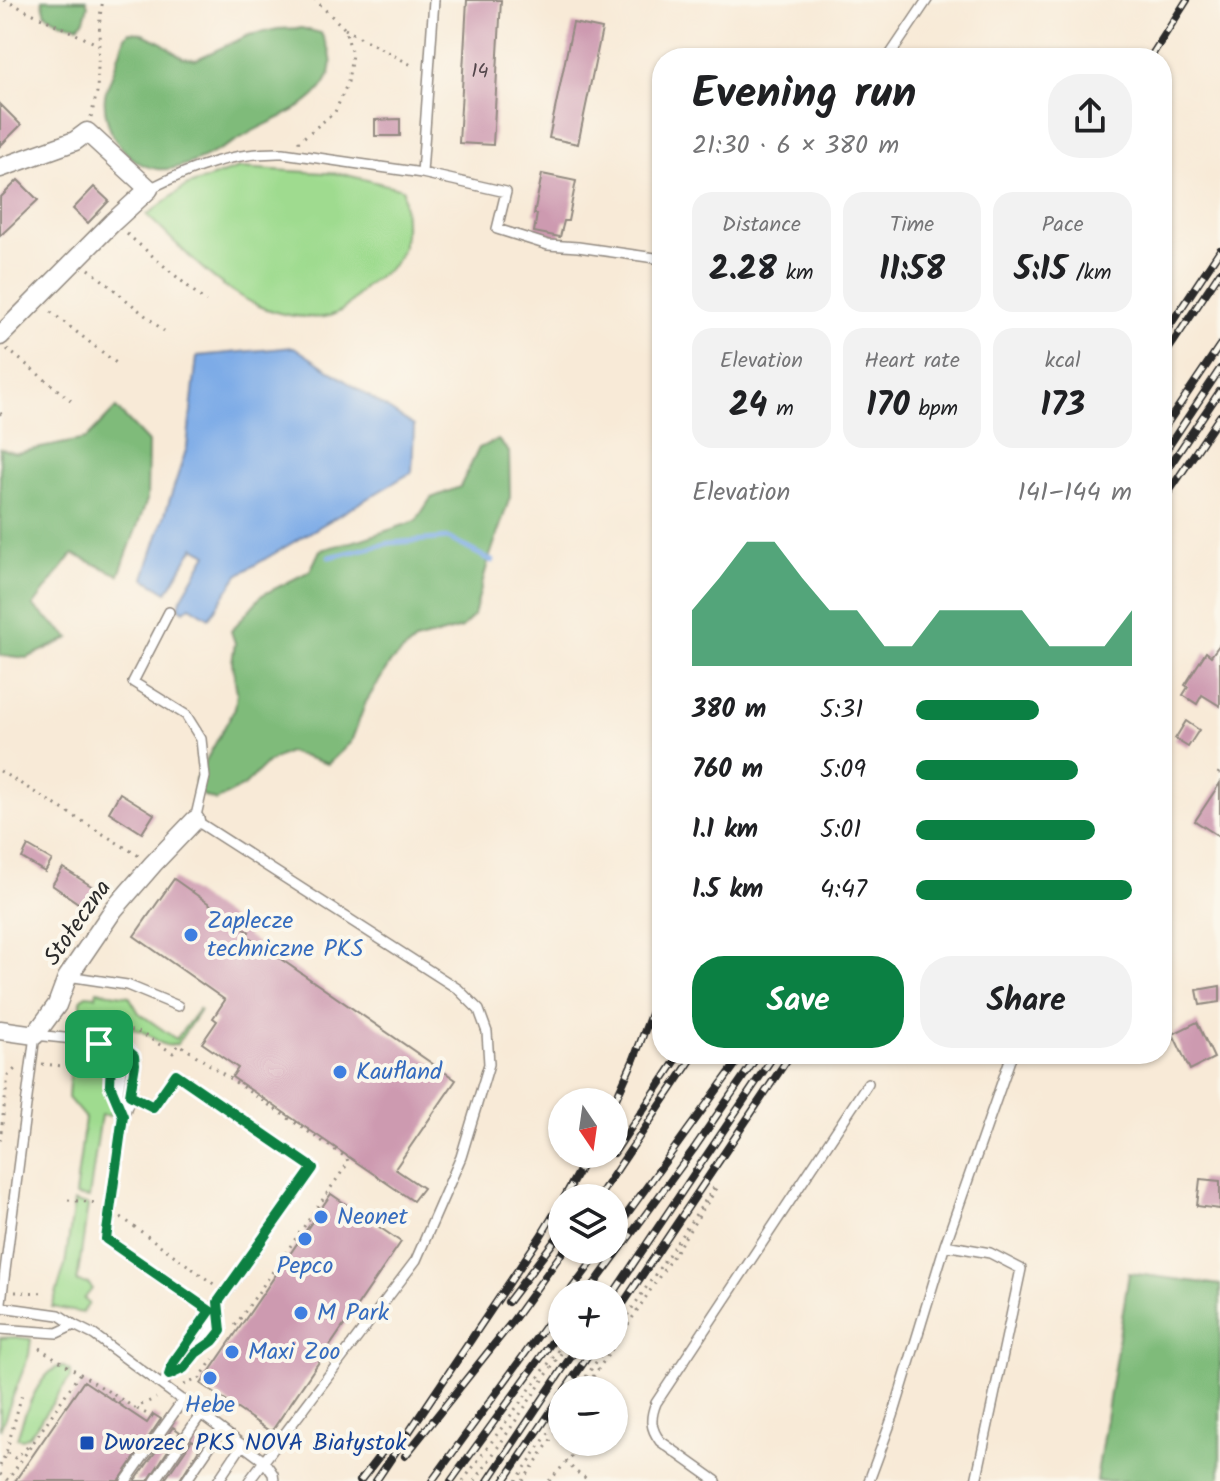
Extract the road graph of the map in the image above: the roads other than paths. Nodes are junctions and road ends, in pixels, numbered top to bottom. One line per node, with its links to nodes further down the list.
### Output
1 (434, 0): 5 (lane)
2 (927, 0): 3 (lane)
3 (895, 48)
4 (0, 168): 6 (street)
5 (422, 173): 6 (lane); 7 (lane)
6 (149, 189): 8 (street)
7 (652, 258)
8 (0, 336)
9 (169, 612): 10 (lane)
10 (195, 820): 11 (street, Stołeczna); 31 (lane)
11 (68, 976): 12 (lane); 14 (street, Stołeczna)
12 (178, 1006)
13 (0, 1030): 14 (street)
14 (35, 1035): 15 (lane); 21 (lane)
15 (99, 1044): 18 (lane); 19 (lane)
16 (1008, 1064): 20 (lane)
17 (868, 1083): 38 (lane)
18 (130, 1095): 19 (lane); 22 (lane)
19 (123, 1116): 22 (lane)
20 (945, 1245): 39 (lane); 40 (lane)
21 (1, 1309): 23 (lane)
22 (215, 1312): 25 (lane); 25 (lane)
23 (74, 1325): 24 (lane); 26 (lane)
24 (0, 1329)
25 (169, 1375): 26 (lane)
26 (162, 1385): 27 (lane)
27 (183, 1400): 28 (lane); 32 (lane)
28 (201, 1414): 29 (lane); 33 (lane)
29 (221, 1430): 30 (lane); 34 (lane)
30 (242, 1445): 31 (lane); 35 (lane)
31 (264, 1461): 36 (lane); 37 (lane)
32 (126, 1481)
33 (155, 1481)
34 (186, 1481)
35 (218, 1481)
36 (249, 1481)
37 (274, 1481)
38 (716, 1481)
39 (869, 1481)
40 (976, 1481)

